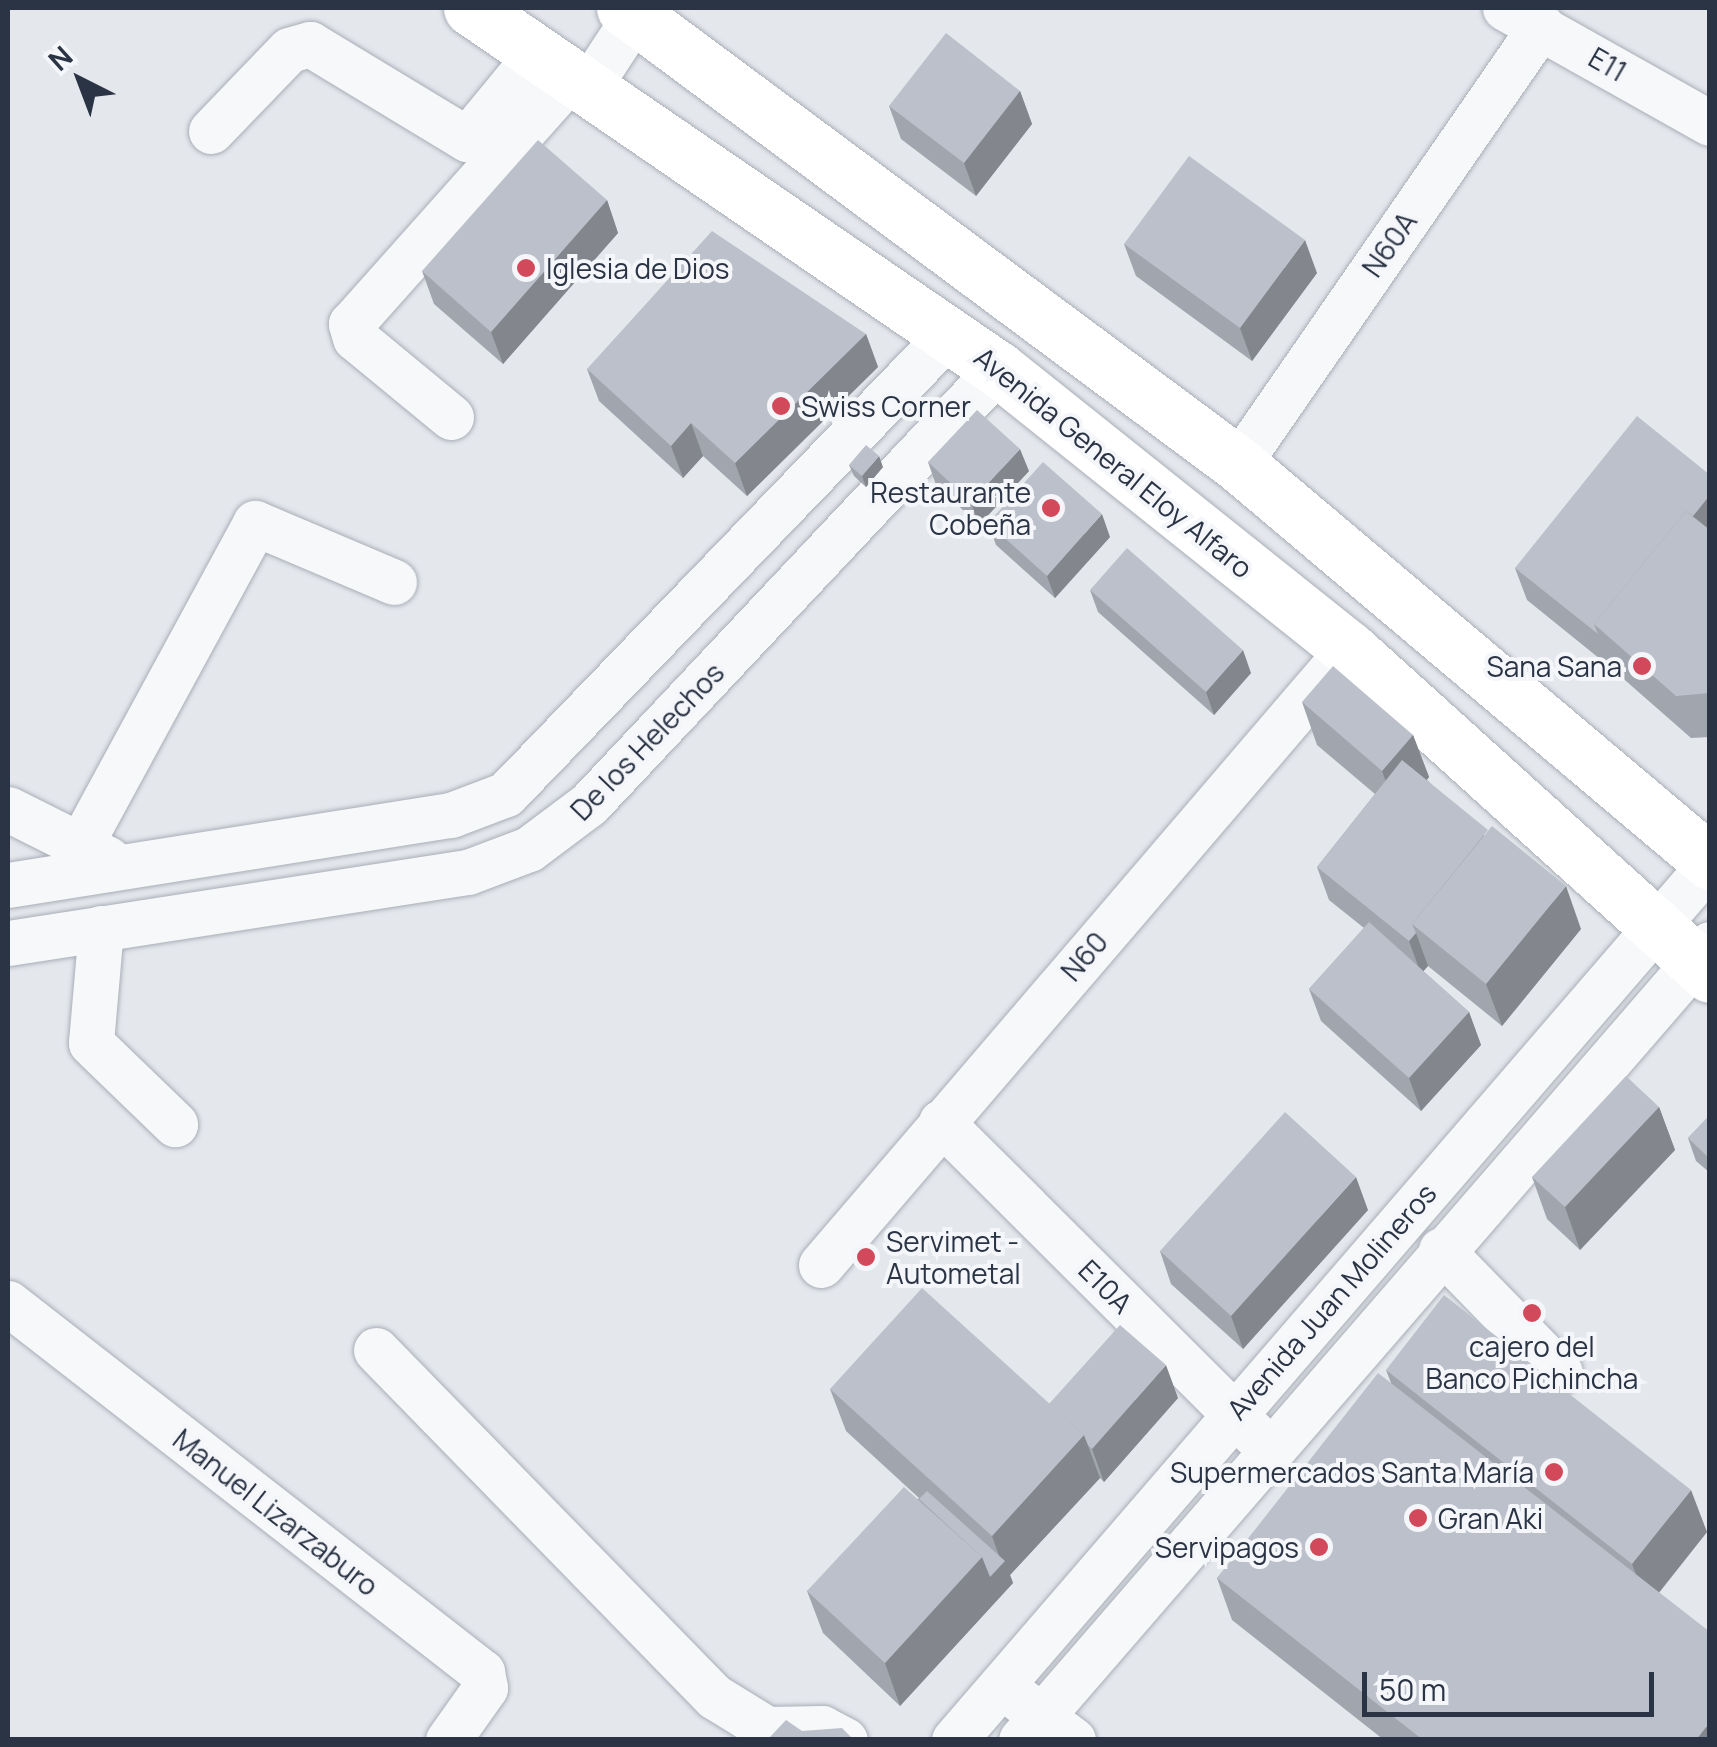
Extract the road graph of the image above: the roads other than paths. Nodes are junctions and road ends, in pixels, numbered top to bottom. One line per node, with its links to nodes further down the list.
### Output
1 (471, 8): 5 (main road, Avenida General Eloy Alfaro)
2 (633, 10): 4 (main road); 5 (street)
3 (1523, 17): 6 (street, E11); 12 (street, N60A)
4 (700, 59): 7 (main road); 12 (main road)
5 (566, 72): 7 (main road, Avenida General Eloy Alfaro); 8 (street); 11 (street)
6 (1710, 124)
7 (649, 127): 9 (main road, Avenida General Eloy Alfaro)
8 (211, 130)
9 (950, 332): 10 (main road, Avenida General Eloy Alfaro); 16 (street, De los Helechos)
10 (998, 369): 14 (main road, Avenida General Eloy Alfaro); 19 (street, De los Helechos)
11 (451, 417)
12 (1238, 464): 17 (main road)
13 (394, 582): 16 (street)
14 (1349, 649): 20 (main road, Avenida General Eloy Alfaro); 24 (street, N60)
15 (8, 808): 16 (street)
16 (100, 854): 18 (street, De los Helechos); 19 (street)
17 (1710, 863): 20 (street, Avenida Juan Molineros)
18 (8, 885)
19 (155, 922): 21 (street, De los Helechos)
20 (1656, 922): 23 (main road, Avenida General Eloy Alfaro); 31 (street, Avenida Juan Molineros)
21 (101, 928): 22 (street, De los Helechos); 25 (street)
22 (8, 943)
23 (1705, 960): 26 (street, Avenida Juan Molineros)
24 (941, 1122): 27 (street, N60); 31 (street, E10A)
25 (175, 1124)
26 (1441, 1250): 30 (street); 32 (street, Avenida Juan Molineros)
27 (821, 1265)
28 (8, 1302): 35 (street, Manuel Lizarzaburo)
29 (376, 1350): 36 (street)
30 (1560, 1372)
31 (1234, 1414): 32 (street, E10A); 33 (street, Avenida Juan Molineros)
32 (1270, 1450): 34 (street, Avenida Juan Molineros)
33 (1000, 1686): 34 (street); 37 (street, Avenida Juan Molineros)
34 (1046, 1731)
35 (448, 1740)
36 (845, 1740)
37 (954, 1740)

